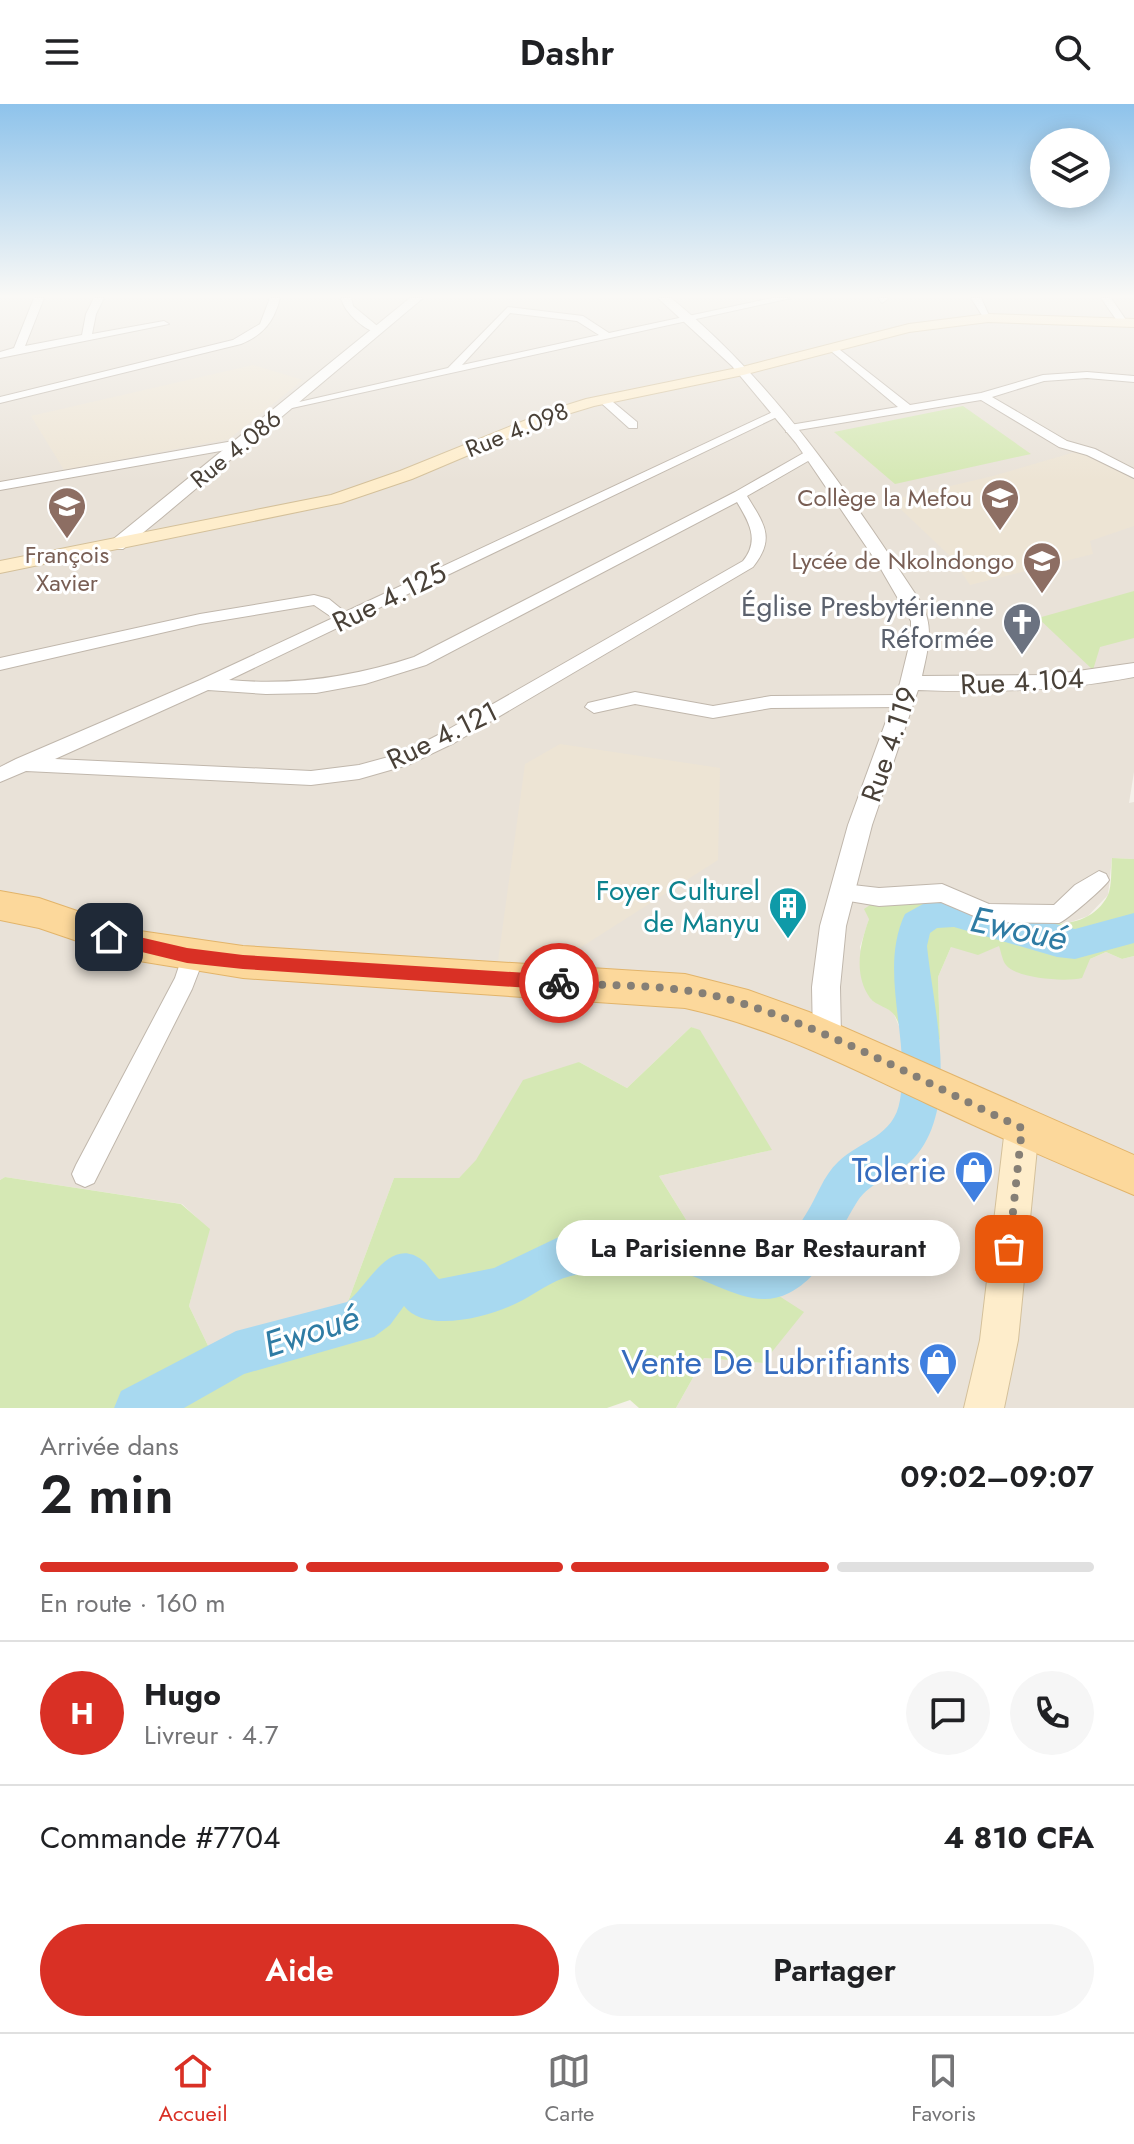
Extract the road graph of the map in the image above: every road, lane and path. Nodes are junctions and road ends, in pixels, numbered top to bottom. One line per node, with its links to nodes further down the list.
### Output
1 (168, 359): 13 (street)
2 (345, 359): 14 (street, Rue 4.086)
3 (462, 359): 8 (street)
4 (499, 359): 8 (street)
5 (731, 359): 9 (street, Rue 4.119)
6 (794, 359): 9 (main road, Rue 4.098)
7 (847, 359): 15 (street)
8 (453, 368): 14 (street)
9 (743, 371): 12 (main road, Rue 4.098); 16 (street, Rue 4.119)
10 (1134, 379): 11 (street)
11 (983, 396): 15 (street); 21 (street)
12 (603, 399): 17 (street); 25 (main road, Rue 4.098)
13 (0, 400)
14 (292, 405): 19 (street, Rue 4.086)
15 (906, 408): 18 (street)
16 (777, 413): 18 (street, Rue 4.119); 28 (street, Rue 4.125)
17 (633, 425)
18 (790, 429): 20 (street, Rue 4.119)
19 (239, 444): 22 (street); 24 (street, Rue 4.086)
20 (811, 454): 23 (street); 32 (street, Rue 4.119)
21 (1134, 474)
22 (0, 486)
23 (740, 495): 31 (street); 34 (street, Rue 4.121)
24 (166, 506): 25 (street, Rue 4.086); 26 (street, Rue 4.086)
25 (162, 536): 26 (main road, Rue 4.098)
26 (117, 545): 27 (main road, Rue 4.098)
27 (0, 567)
28 (344, 619): 29 (street); 31 (street, Rue 4.125)
29 (0, 664)
30 (1134, 670): 32 (street, Rue 4.104)
31 (206, 684): 34 (street, Rue 4.125)
32 (906, 692): 33 (street); 37 (street, Rue 4.119)
33 (594, 707)
34 (22, 764): 35 (street, Rue 4.125)
35 (0, 775)
36 (1099, 880): 37 (street)
37 (844, 893): 40 (street, Rue 4.119)
38 (4, 911): 39 (main road)
39 (187, 955): 40 (main road); 42 (street)
40 (827, 1037): 41 (main road)
41 (1022, 1128): 43 (main road); 44 (main road)
42 (85, 1174)
43 (1134, 1175)
44 (984, 1408)

